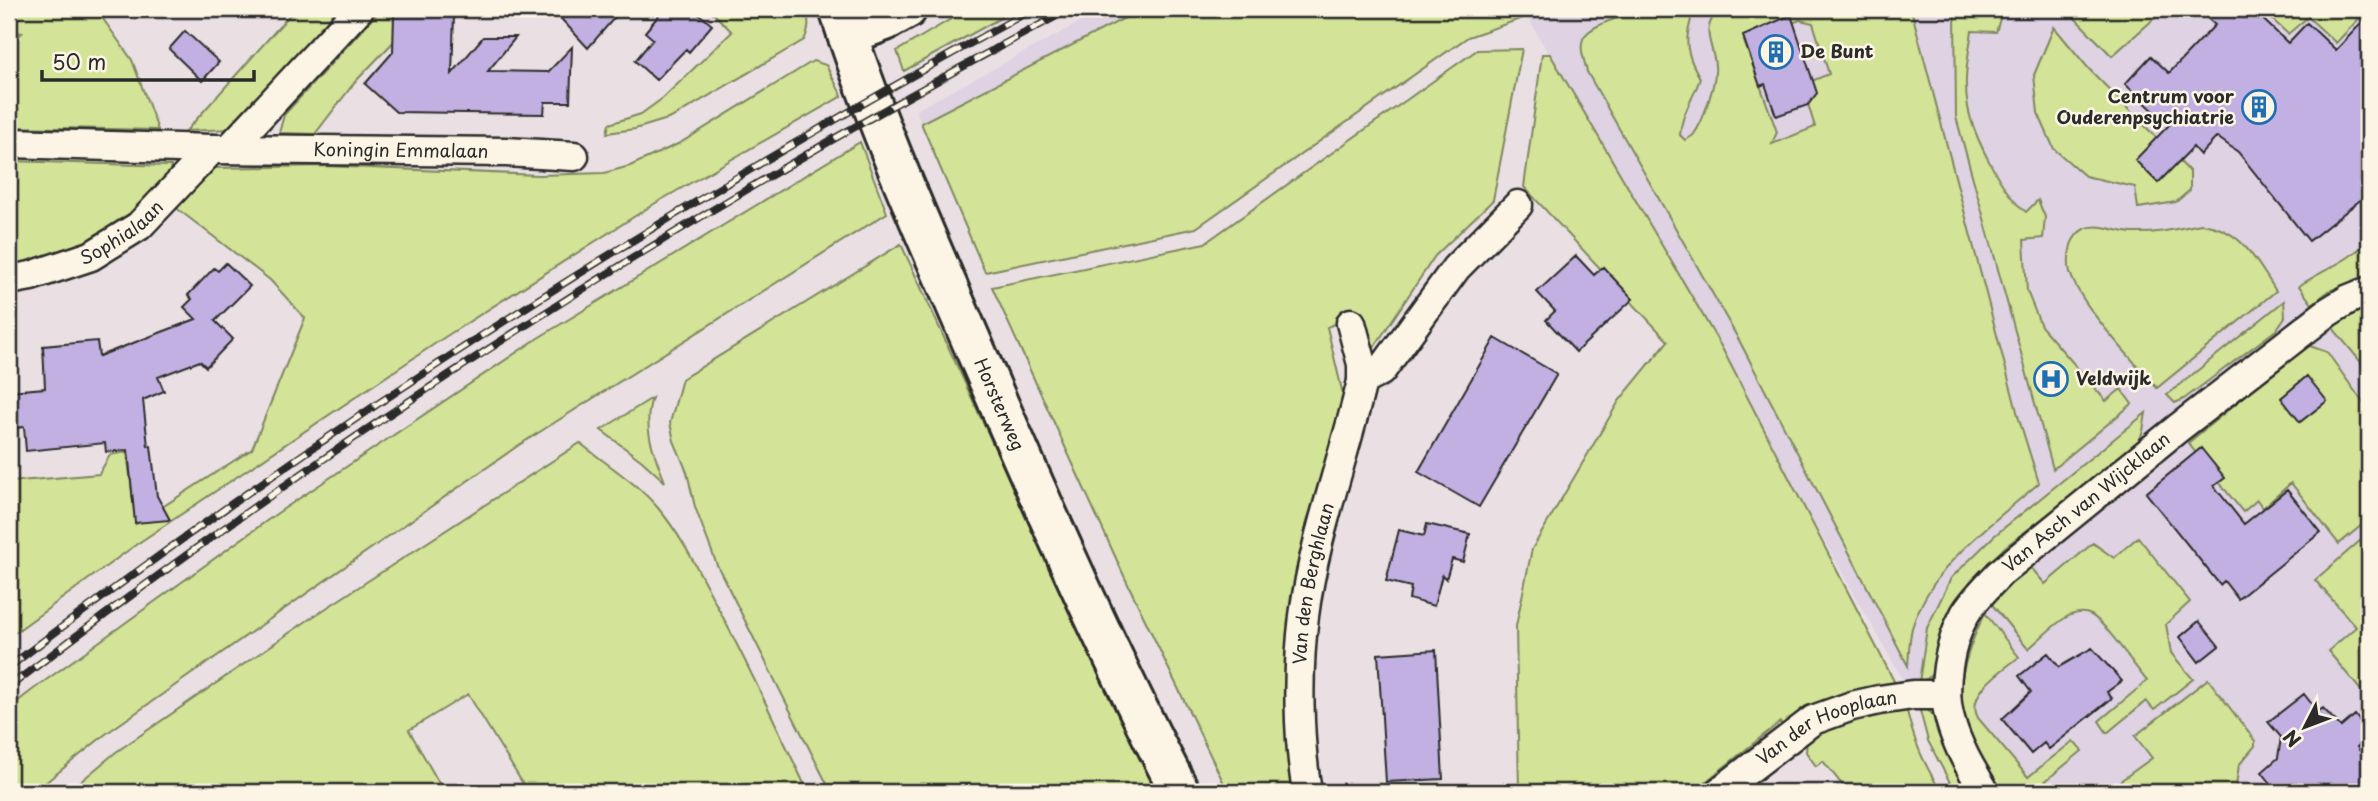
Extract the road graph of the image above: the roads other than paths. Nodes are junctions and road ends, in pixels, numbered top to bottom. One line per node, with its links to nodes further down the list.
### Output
1 (359, 9): 5 (street)
2 (907, 9): 3 (main road)
3 (843, 22): 13 (main road, Horsterweg)
4 (9, 143): 5 (street, Koningin Emmalaan)
5 (220, 149): 6 (street, Koningin Emmalaan); 8 (street, Sophialaan)
6 (574, 156)
7 (1518, 205): 11 (street)
8 (9, 280)
9 (2369, 290): 12 (street, Van Asch van Wijcklaan)
10 (1351, 323): 11 (street, Van den Berghlaan)
11 (1362, 381): 14 (street, Van den Berghlaan)
12 (1946, 695): 15 (street, Van der Hooplaan); 16 (street, Van Asch van Wijcklaan)
13 (1180, 792)
14 (1307, 792)
15 (1719, 792)
16 (1985, 792)

